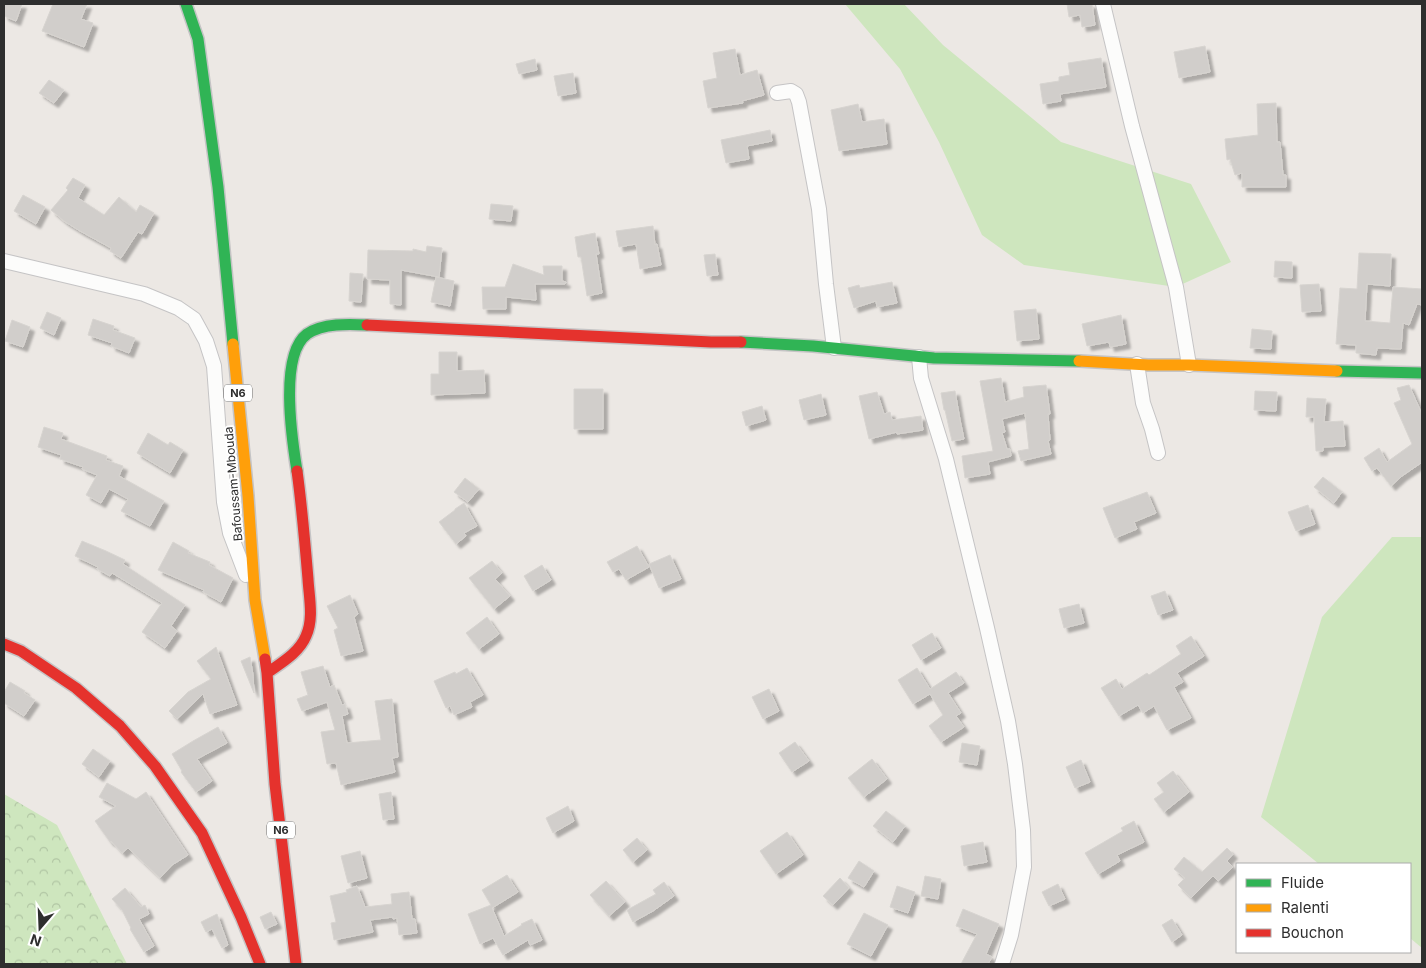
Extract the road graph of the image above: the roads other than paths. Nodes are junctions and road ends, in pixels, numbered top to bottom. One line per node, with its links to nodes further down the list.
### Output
1 (186, 4): 11 (main road, Bafoussam-Mbouda / N6)
2 (1103, 4): 8 (street)
3 (777, 93): 5 (street)
4 (4, 261): 11 (street)
5 (834, 348): 6 (main road); 13 (main road)
6 (919, 357): 7 (main road); 14 (street)
7 (1137, 364): 8 (main road); 10 (street)
8 (1189, 365): 9 (main road)
9 (1422, 373)
10 (1158, 453)
11 (255, 600): 13 (main road, Bafoussam-Mbouda / N6)
12 (4, 644): 15 (main road)
13 (267, 673): 16 (main road, Bafoussam-Mbouda / N6)
14 (1009, 940): 17 (street); 18 (street)
15 (260, 964)
16 (296, 964)
17 (1002, 964)
18 (1010, 964)

